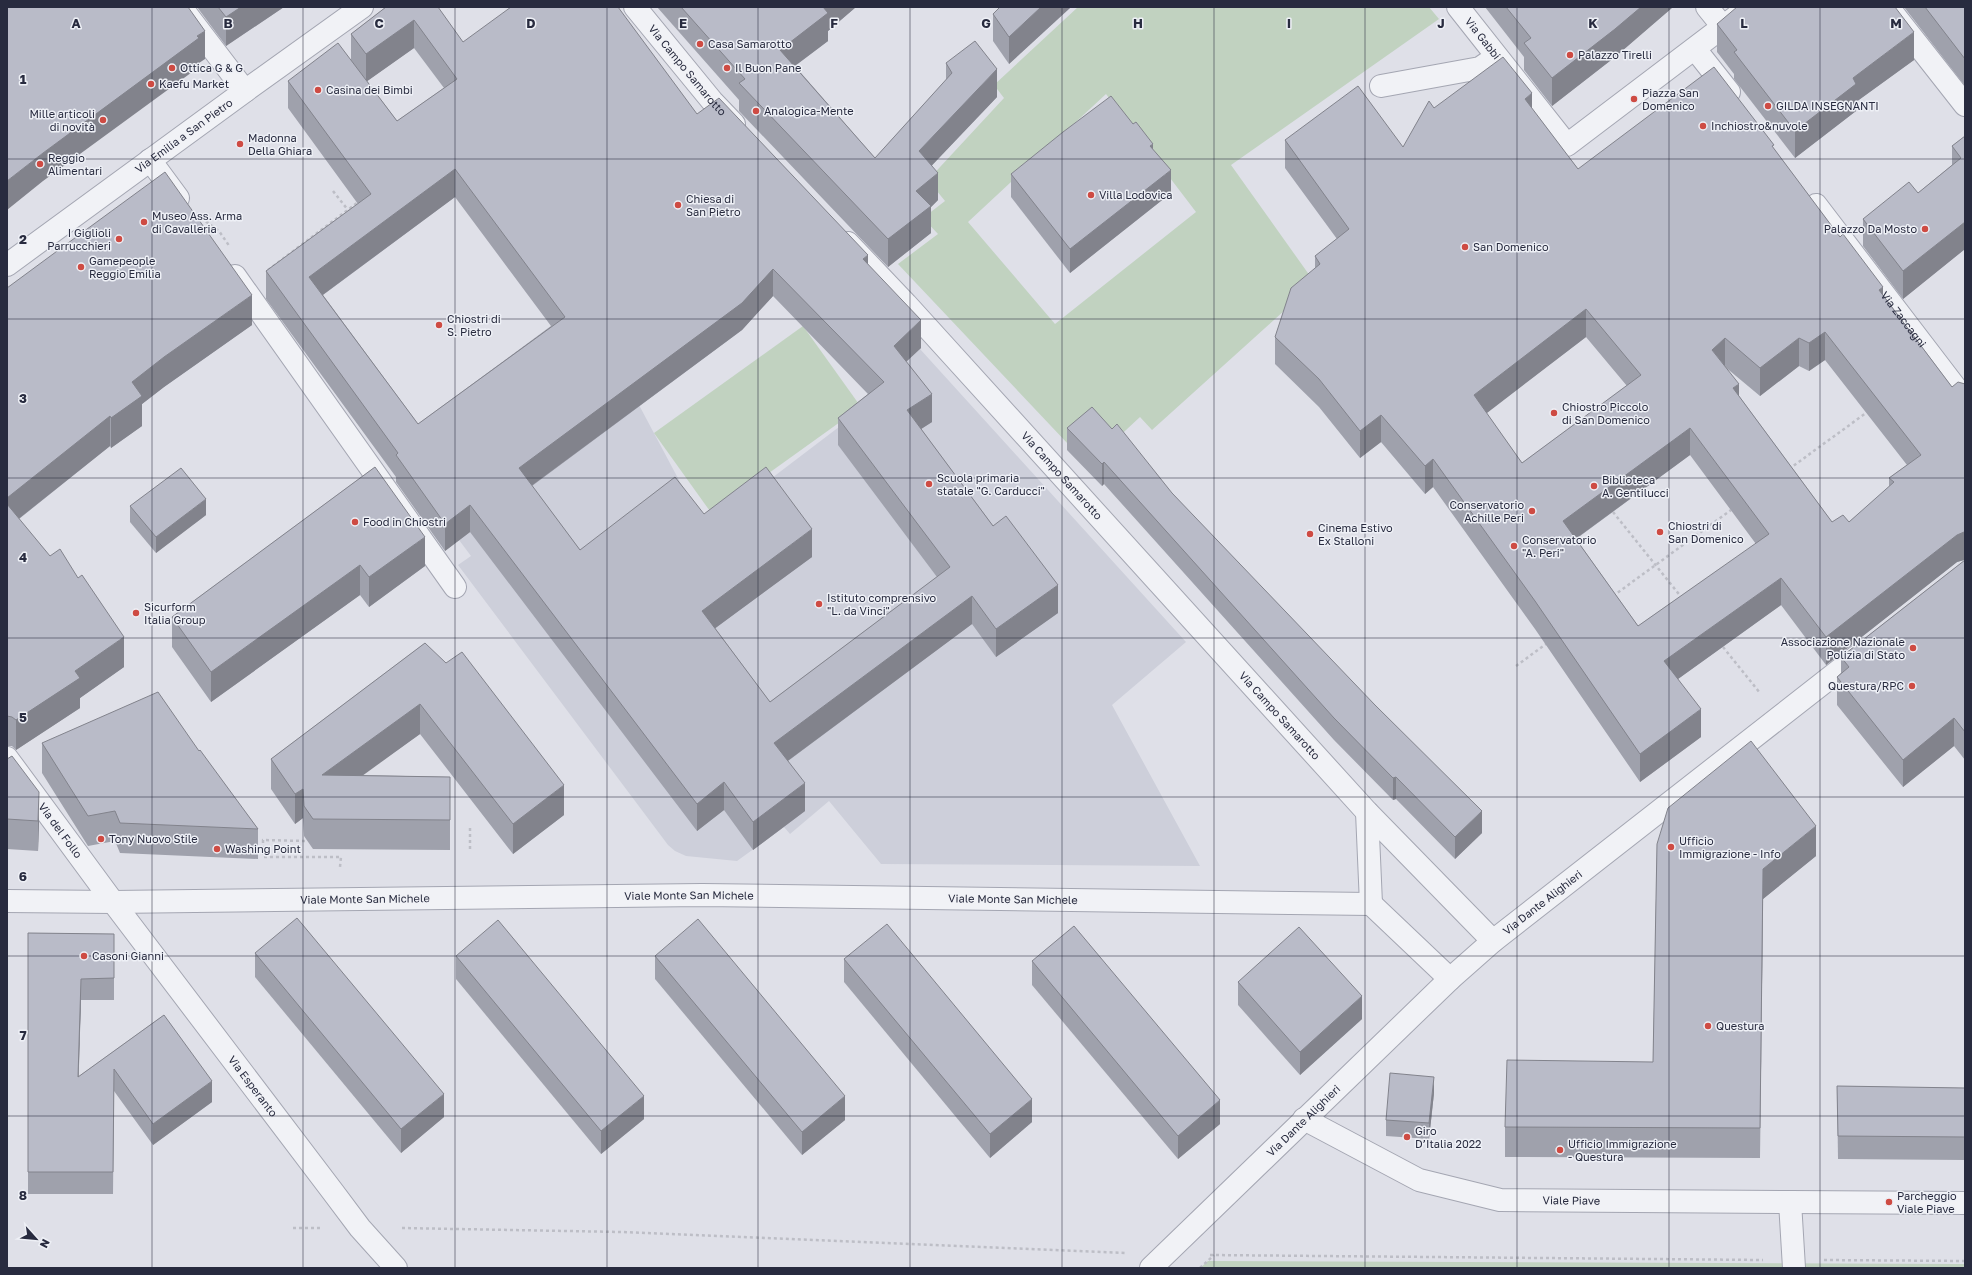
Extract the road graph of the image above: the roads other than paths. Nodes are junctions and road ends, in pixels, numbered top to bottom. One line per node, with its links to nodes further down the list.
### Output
1 (181, 7): 12 (street)
2 (362, 7): 12 (street, Via Emilia a San Pietro)
3 (635, 7): 15 (street, Via Campo Samarotto)
4 (1458, 7): 10 (street, Via Gabbi)
5 (1707, 7): 8 (street)
6 (1749, 7): 8 (street)
7 (1888, 7): 14 (street)
8 (1724, 28): 9 (street)
9 (1695, 49): 10 (street, Via Gabbi); 13 (street)
10 (1496, 57): 11 (street)
11 (1381, 86)
12 (245, 91): 16 (street, Via Emilia a San Pietro)
13 (1739, 105)
14 (1965, 105)
15 (750, 140)
16 (150, 160): 18 (street); 21 (street, Via Emilia a San Pietro)
17 (1801, 187): 22 (street, Via Zaccagni)
18 (186, 208)
19 (836, 230): 26 (street, Via Campo Samarotto)
20 (228, 256): 23 (street)
21 (7, 266)
22 (1965, 400)
23 (455, 587)
24 (1878, 640): 30 (street, Via Dante Alighieri)
25 (7, 758): 28 (street, Via del Follo)
26 (1367, 812): 29 (street); 30 (street, Via Campo Samarotto)
27 (7, 901): 28 (street, Viale Monte San Michele)
28 (113, 902): 29 (street, Viale Monte San Michele); 35 (street, Via Esperanto)
29 (1370, 904): 31 (street)
30 (1493, 940): 31 (street, Via Dante Alighieri)
31 (1450, 979): 32 (street, Via Dante Alighieri)
32 (1304, 1119): 33 (street, Viale Piave); 36 (street, Via Dante Alighieri)
33 (1790, 1202): 34 (street, Viale Piave); 37 (street)
34 (1965, 1203)
35 (396, 1268)
36 (1151, 1268)
37 (1794, 1268)

